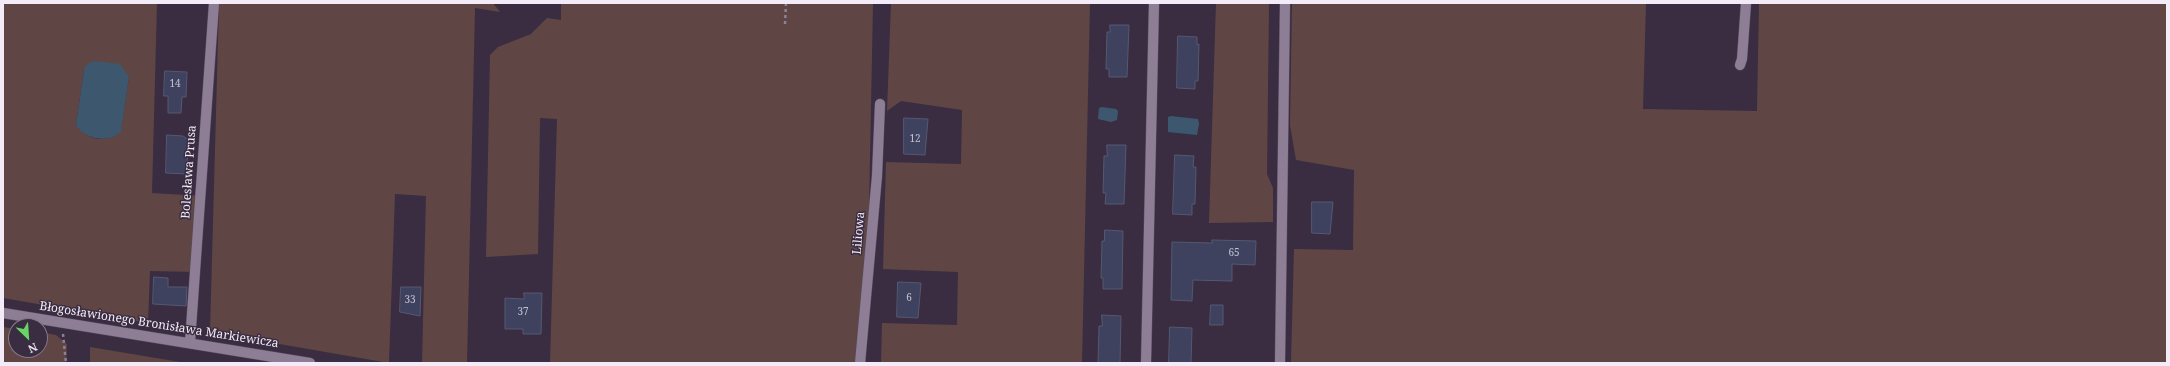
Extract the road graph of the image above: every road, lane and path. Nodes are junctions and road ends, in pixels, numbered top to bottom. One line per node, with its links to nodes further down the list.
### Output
1 (214, 3): 11 (street, Bolesława Prusa)
2 (786, 3): 6 (path)
3 (1154, 3): 15 (street)
4 (1285, 3): 16 (street)
5 (1746, 3): 7 (street)
6 (785, 24)
7 (1740, 66)
8 (880, 104): 14 (street, Liliowa)
9 (3, 313): 10 (street, Błogosławionego Bronisława Markiewicza)
10 (61, 322): 11 (street, Błogosławionego Bronisława Markiewicza); 12 (path)
11 (190, 342): 13 (street, Błogosławionego Bronisława Markiewicza)
12 (66, 363)
13 (310, 363)
14 (860, 363)
15 (1146, 363)
16 (1280, 363)

